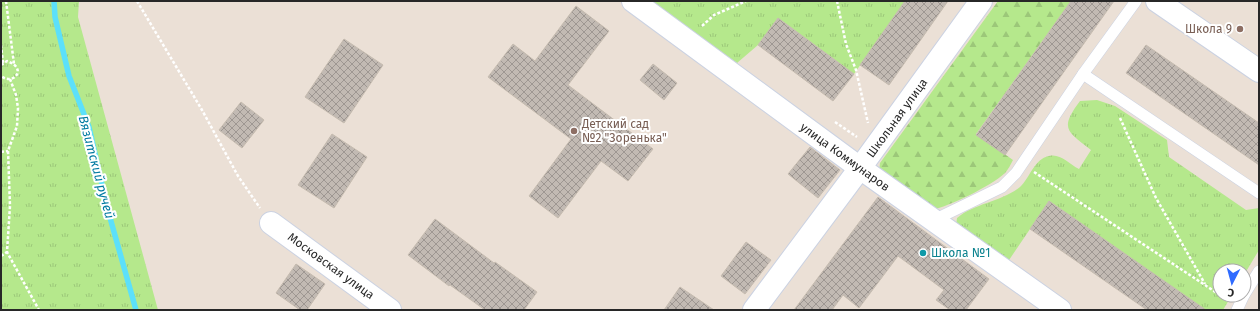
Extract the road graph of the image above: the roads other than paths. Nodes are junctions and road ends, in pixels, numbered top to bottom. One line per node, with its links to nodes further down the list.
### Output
1 (632, 1): 7 (street, улица Коммунаров)
2 (981, 1): 7 (street, Школьная улица)
3 (1136, 1): 6 (lane)
4 (1157, 1): 5 (street)
5 (1259, 71)
6 (1083, 74): 8 (lane); 9 (lane)
7 (860, 168): 9 (street, улица Коммунаров); 14 (street, Школьная улица)
8 (1259, 193)
9 (934, 220): 15 (street, улица Коммунаров)
10 (271, 223): 13 (street, Московская улица)
11 (1259, 271): 12 (lane)
12 (1252, 282)
13 (390, 310)
14 (754, 310)
15 (1060, 310)

